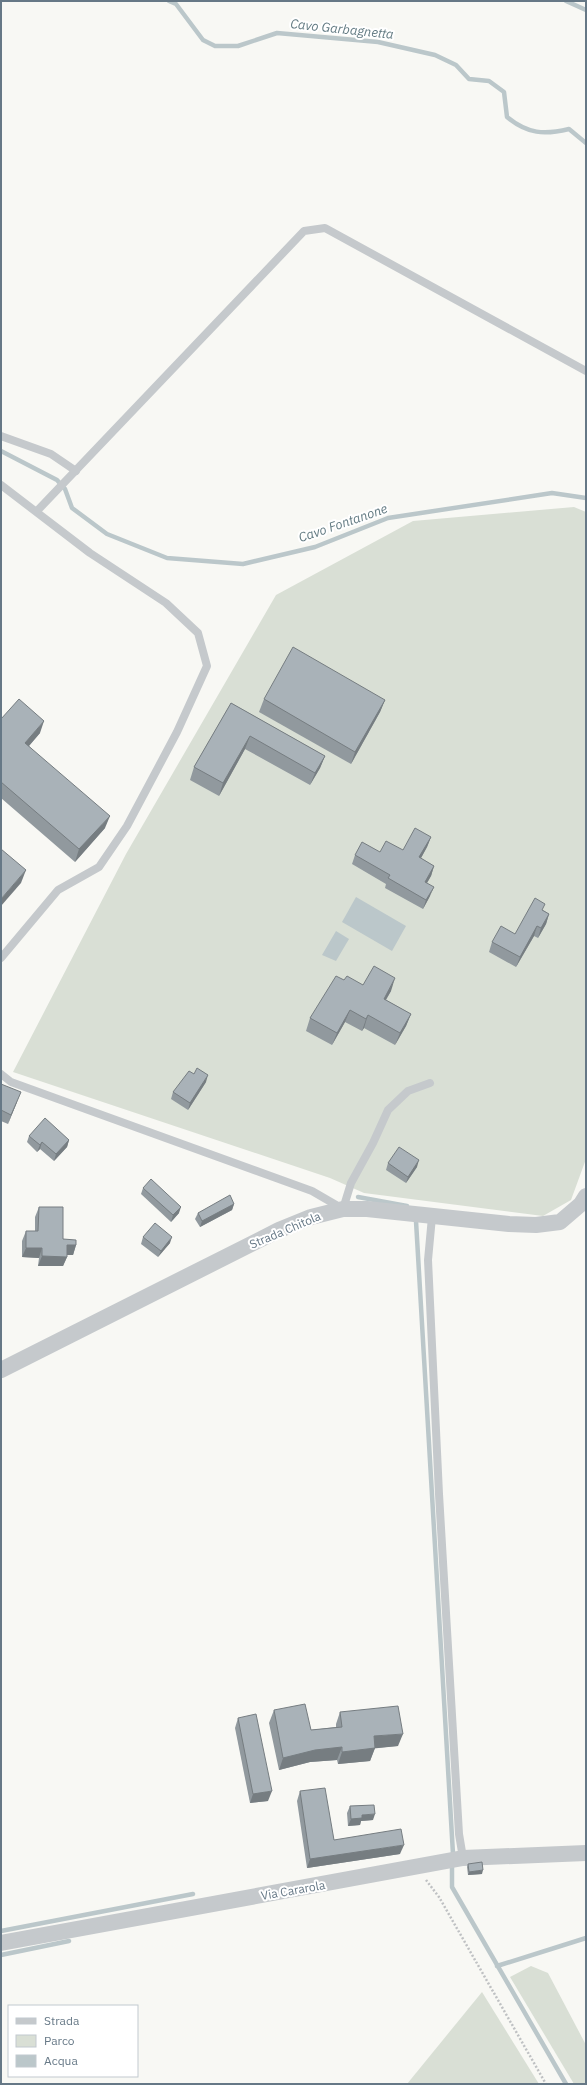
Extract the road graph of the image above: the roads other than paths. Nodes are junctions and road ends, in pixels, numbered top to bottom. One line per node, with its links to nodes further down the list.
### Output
1 (586, 371): 3 (lane)
2 (1, 436): 3 (lane)
3 (76, 471): 5 (lane)
4 (1, 485): 5 (lane)
5 (37, 510): 6 (lane)
6 (1, 958)
7 (1, 1074): 10 (lane)
8 (430, 1083): 10 (lane)
9 (586, 1196): 11 (street, Strada Chitola)
10 (343, 1209): 11 (street, Strada Chitola); 12 (street, Strada Chitola)
11 (432, 1217): 14 (lane)
12 (1, 1370)
13 (586, 1854): 14 (street, Via Cararola)
14 (463, 1858): 15 (street, Via Cararola)
15 (1, 1943)

